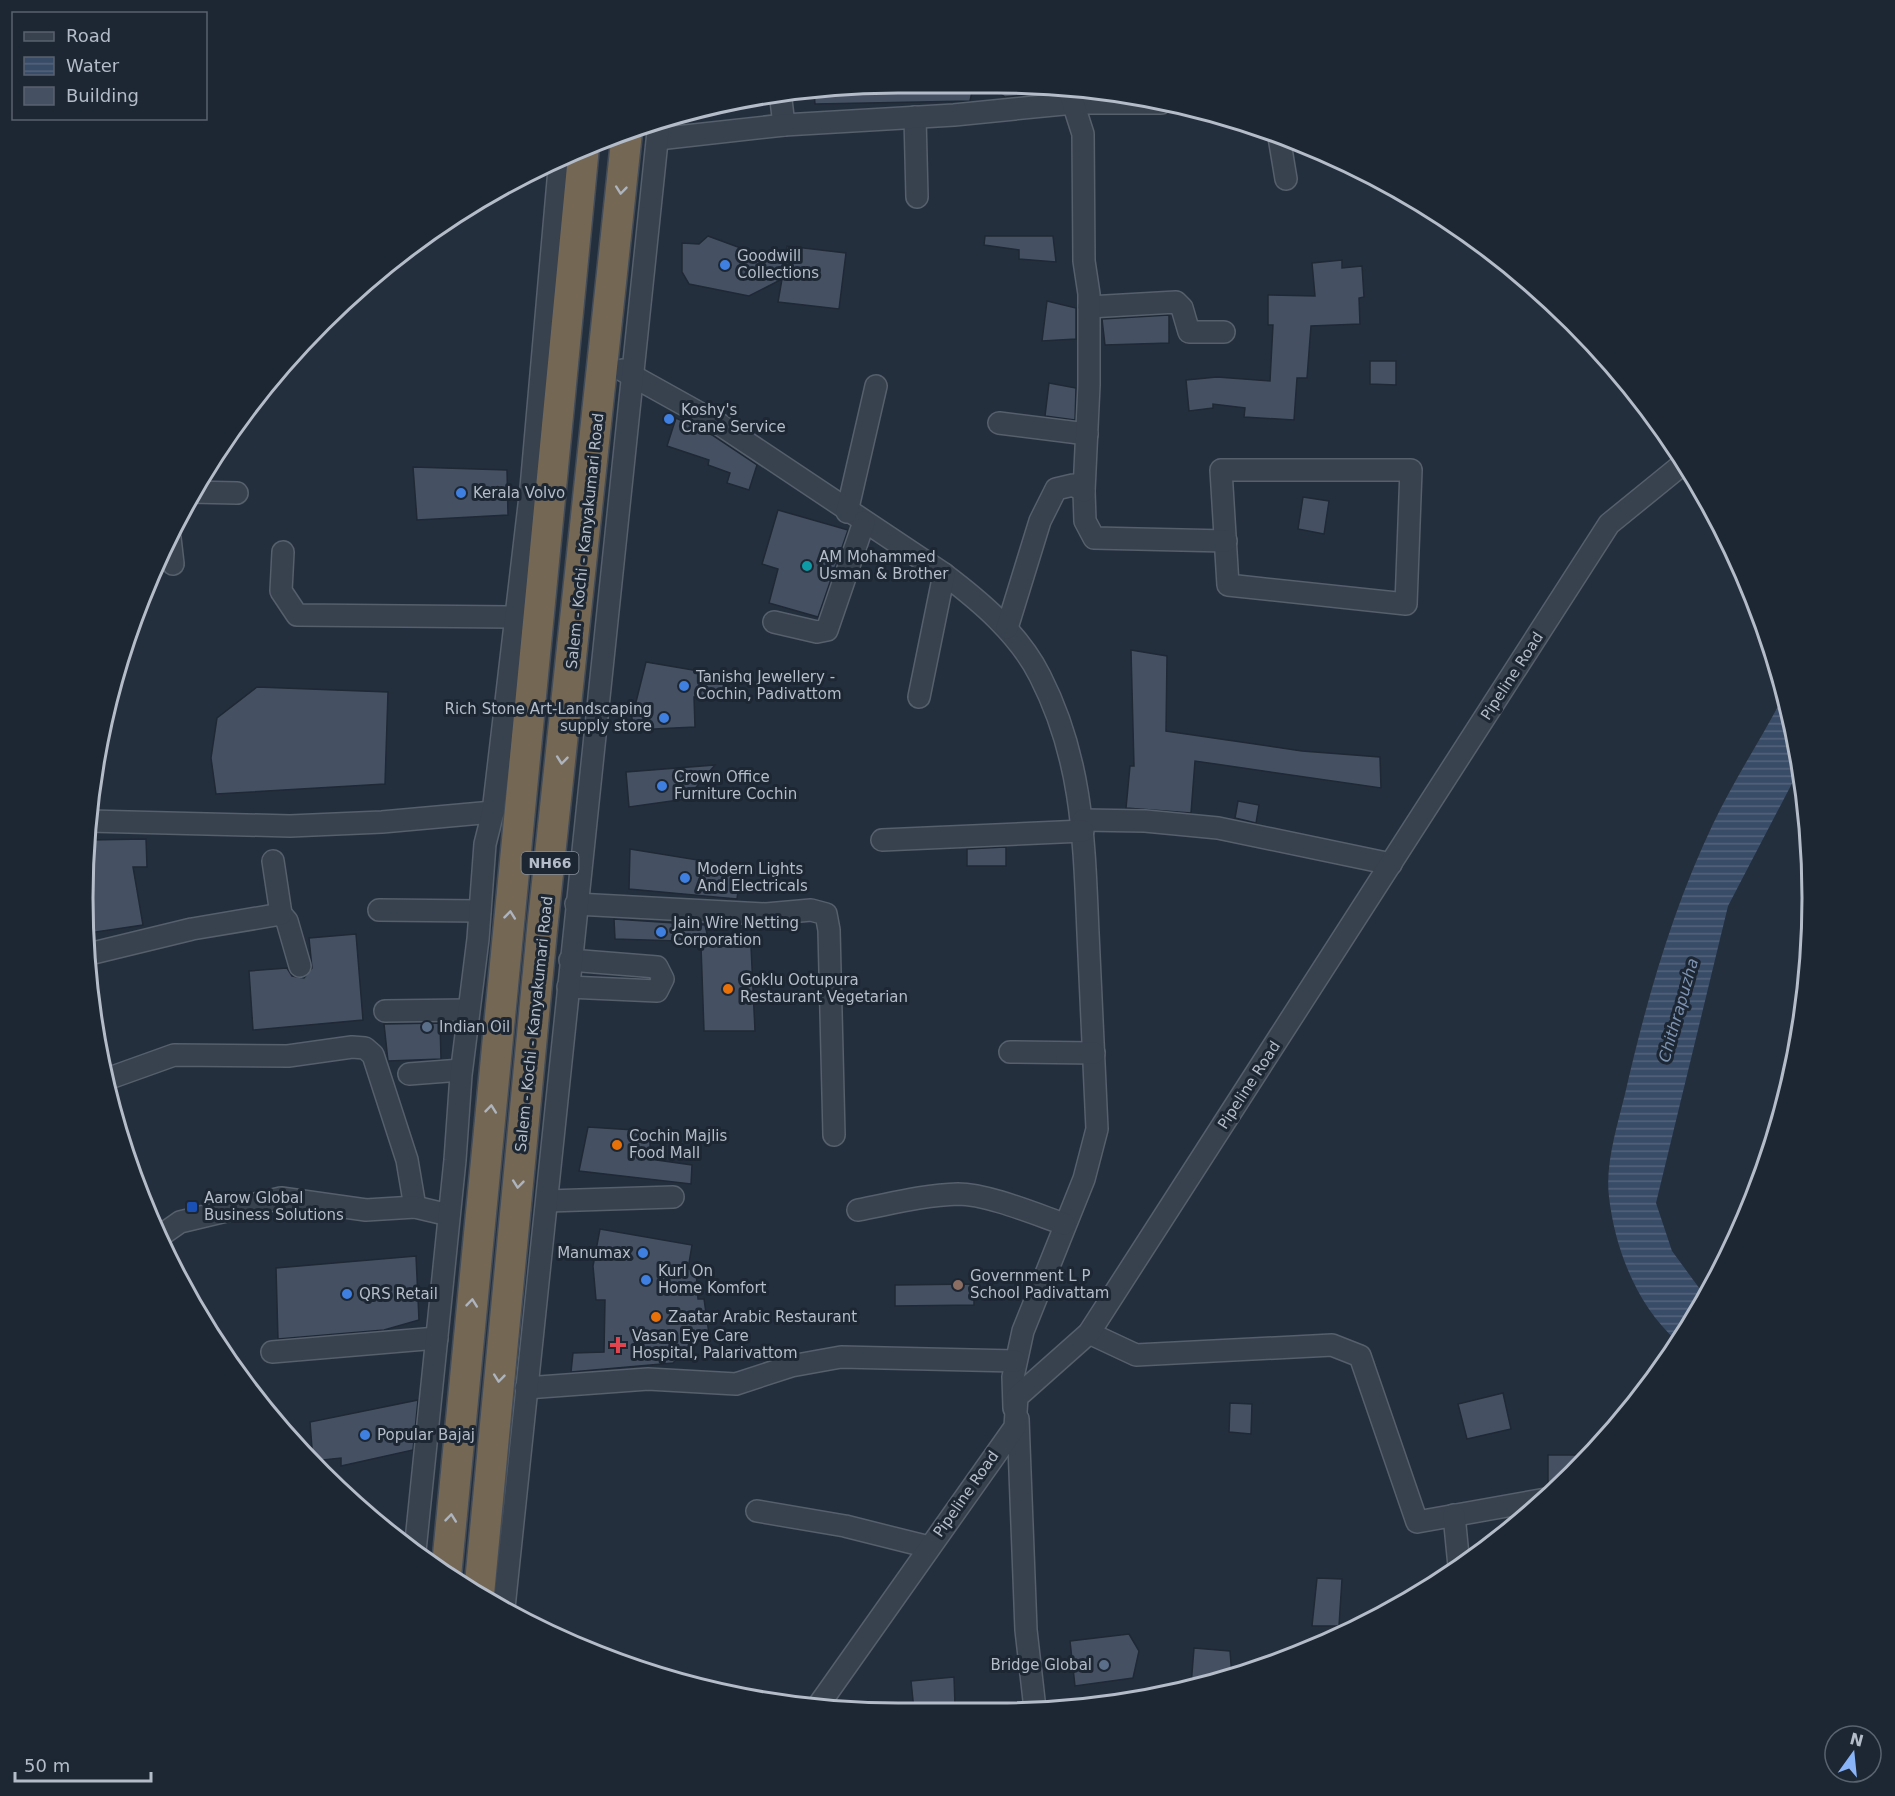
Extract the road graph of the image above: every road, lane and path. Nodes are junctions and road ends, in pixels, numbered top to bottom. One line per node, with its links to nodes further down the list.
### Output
1 (1062, 96): 4 (street)
2 (1072, 97): 13 (street)
3 (781, 102): 5 (street)
4 (915, 117): 5 (street); 12 (street)
5 (784, 125): 6 (street)
6 (658, 131): 16 (street)
7 (626, 141): 15 (highway, Salem - Kochi - Kanyakumari Road / NH66, one-way to 15)
8 (1280, 145): 11 (street)
9 (583, 157): 30 (highway, NH66)
10 (559, 168): 30 (street)
11 (1286, 179)
12 (917, 197)
13 (1089, 306): 14 (street); 19 (street)
14 (1224, 332)
15 (603, 361): 16 (street); 33 (highway, Salem - Kochi - Kanyakumari Road / NH66)
16 (632, 375): 24 (street); 42 (street)
17 (876, 386): 24 (street)
18 (999, 423): 19 (street)
19 (1086, 434): 21 (street)
20 (1677, 469): 40 (street, Pipeline Road)
21 (1084, 491): 25 (street); 32 (street)
22 (203, 492): 23 (street)
23 (237, 493)
24 (855, 517): 29 (street); 31 (street)
25 (1226, 540): 25 (street)
26 (172, 552): 28 (street)
27 (282, 552): 30 (street)
28 (173, 564)
29 (944, 574): 32 (street); 34 (street)
30 (527, 621): 33 (highway); 35 (street); 54 (highway, NH66, one-way to 30)
31 (774, 622)
32 (1007, 628): 37 (street)
33 (576, 630): 41 (highway, Salem - Kochi - Kanyakumari Road / NH66, one-way to 41)
34 (919, 697)
35 (493, 812): 36 (street); 45 (street)
36 (97, 820)
37 (1083, 826): 38 (street); 40 (street); 56 (street)
38 (882, 840)
39 (273, 861): 46 (street)
40 (1391, 864): 68 (street, Pipeline Road)
41 (550, 866): 42 (street); 82 (highway, Salem - Kochi - Kanyakumari Road / NH66, one-way to 82)
42 (580, 869): 43 (street)
43 (576, 904): 48 (street); 60 (street)
44 (379, 910): 45 (street)
45 (480, 911): 51 (street)
46 (281, 914): 47 (street); 49 (street)
47 (95, 953)
48 (570, 960): 50 (street); 50 (street)
49 (300, 966)
50 (568, 987): 62 (street)
51 (468, 1010): 52 (street); 53 (street)
52 (385, 1011)
53 (464, 1047): 54 (street); 57 (street)
54 (497, 1049): 81 (highway, NH66, one-way to 54)
55 (1010, 1052): 56 (street)
56 (1094, 1053): 66 (street)
57 (461, 1070): 58 (street); 65 (street)
58 (409, 1074)
59 (113, 1077): 63 (street)
60 (834, 1135)
61 (673, 1197): 62 (street)
62 (548, 1201): 72 (street)
63 (415, 1206): 65 (street); 67 (street)
64 (858, 1210): 66 (street)
65 (449, 1215): 69 (street)
66 (1064, 1224): 71 (street)
67 (166, 1232)
68 (1089, 1333): 73 (street, Pipeline Road); 77 (street)
69 (437, 1338): 70 (street); 78 (street)
70 (272, 1352)
71 (1015, 1361): 72 (street); 74 (street)
72 (526, 1388): 83 (street)
73 (1017, 1397): 74 (street); 85 (street)
74 (1015, 1427): 79 (street, Pipeline Road)
75 (1529, 1502): 77 (street)
76 (756, 1511): 79 (street)
77 (1454, 1515): 80 (street)
78 (416, 1542)
79 (929, 1547): 84 (street, Pipeline Road)
80 (1458, 1557)
81 (447, 1564)
82 (479, 1585)
83 (505, 1600)
84 (823, 1699)
85 (1034, 1702)

